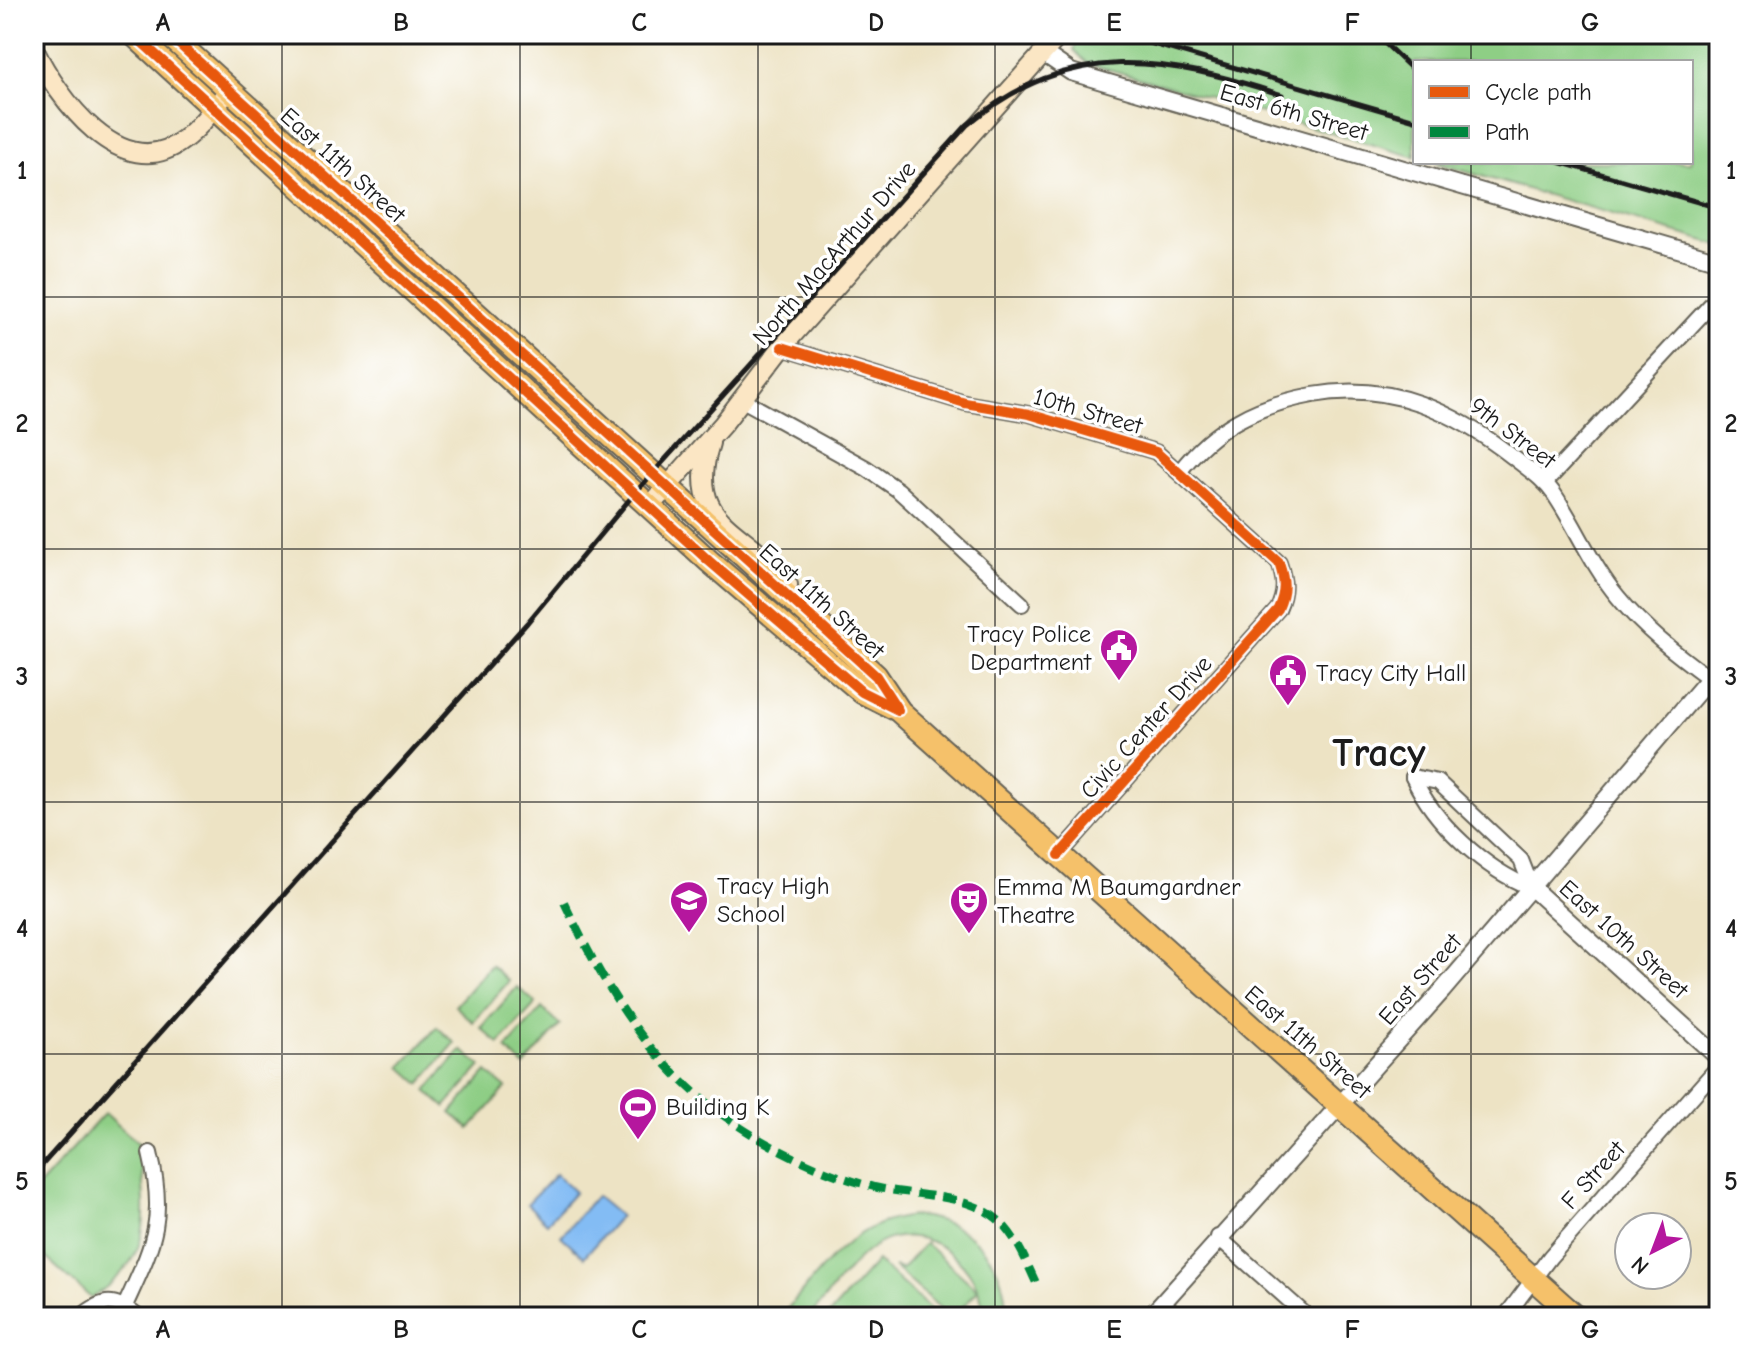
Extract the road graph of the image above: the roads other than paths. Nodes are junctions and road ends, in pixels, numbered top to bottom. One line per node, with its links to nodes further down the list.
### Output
1 (133, 34): 7 (main road, East 11th Street)
2 (168, 34): 6 (main road, East 11th Street)
3 (1060, 34): 5 (main road, North MacArthur Drive)
4 (34, 49): 7 (main road)
5 (1043, 53): 8 (street, East 6th Street); 10 (main road, North MacArthur Drive)
6 (230, 89): 7 (main road); 15 (main road, East 11th Street)
7 (213, 108): 16 (main road, East 11th Street)
8 (1719, 261)
9 (1719, 296): 14 (street)
10 (782, 347): 11 (main road, North MacArthur Drive); 13 (street, 10th Street)
11 (741, 399): 12 (main road, North MacArthur Drive); 17 (street)
12 (713, 436): 15 (main road, North MacArthur Drive); 18 (main road)
13 (1180, 471): 14 (street, 9th Street); 19 (street, 10th Street)
14 (1545, 483): 20 (street, 9th Street)
15 (667, 486): 16 (main road, North MacArthur Drive); 18 (main road, East 11th Street)
16 (649, 507): 21 (main road, East 11th Street)
17 (1022, 604)
18 (807, 615): 21 (main road, East 11th Street)
19 (1264, 627): 22 (street, Civic Center Drive)
20 (1716, 675): 23 (street, East Street)
21 (898, 710): 22 (main road, East 11th Street)
22 (1059, 855): 26 (main road, East 11th Street)
23 (1532, 888): 23 (street, East 10th Street); 24 (street, East 10th Street); 26 (street, East Street)
24 (1719, 1058)
25 (1719, 1066): 29 (street, F Street)
26 (1340, 1105): 28 (street, East Street); 29 (main road, East 11th Street)
27 (150, 1153): 30 (street)
28 (1218, 1237): 33 (street, East Street); 34 (street)
29 (1534, 1279): 35 (street, F Street); 36 (main road, East 11th Street)
30 (125, 1306): 31 (street); 32 (street)
31 (81, 1317)
32 (138, 1317)
33 (1150, 1317)
34 (1308, 1317)
35 (1505, 1317)
36 (1576, 1317)

